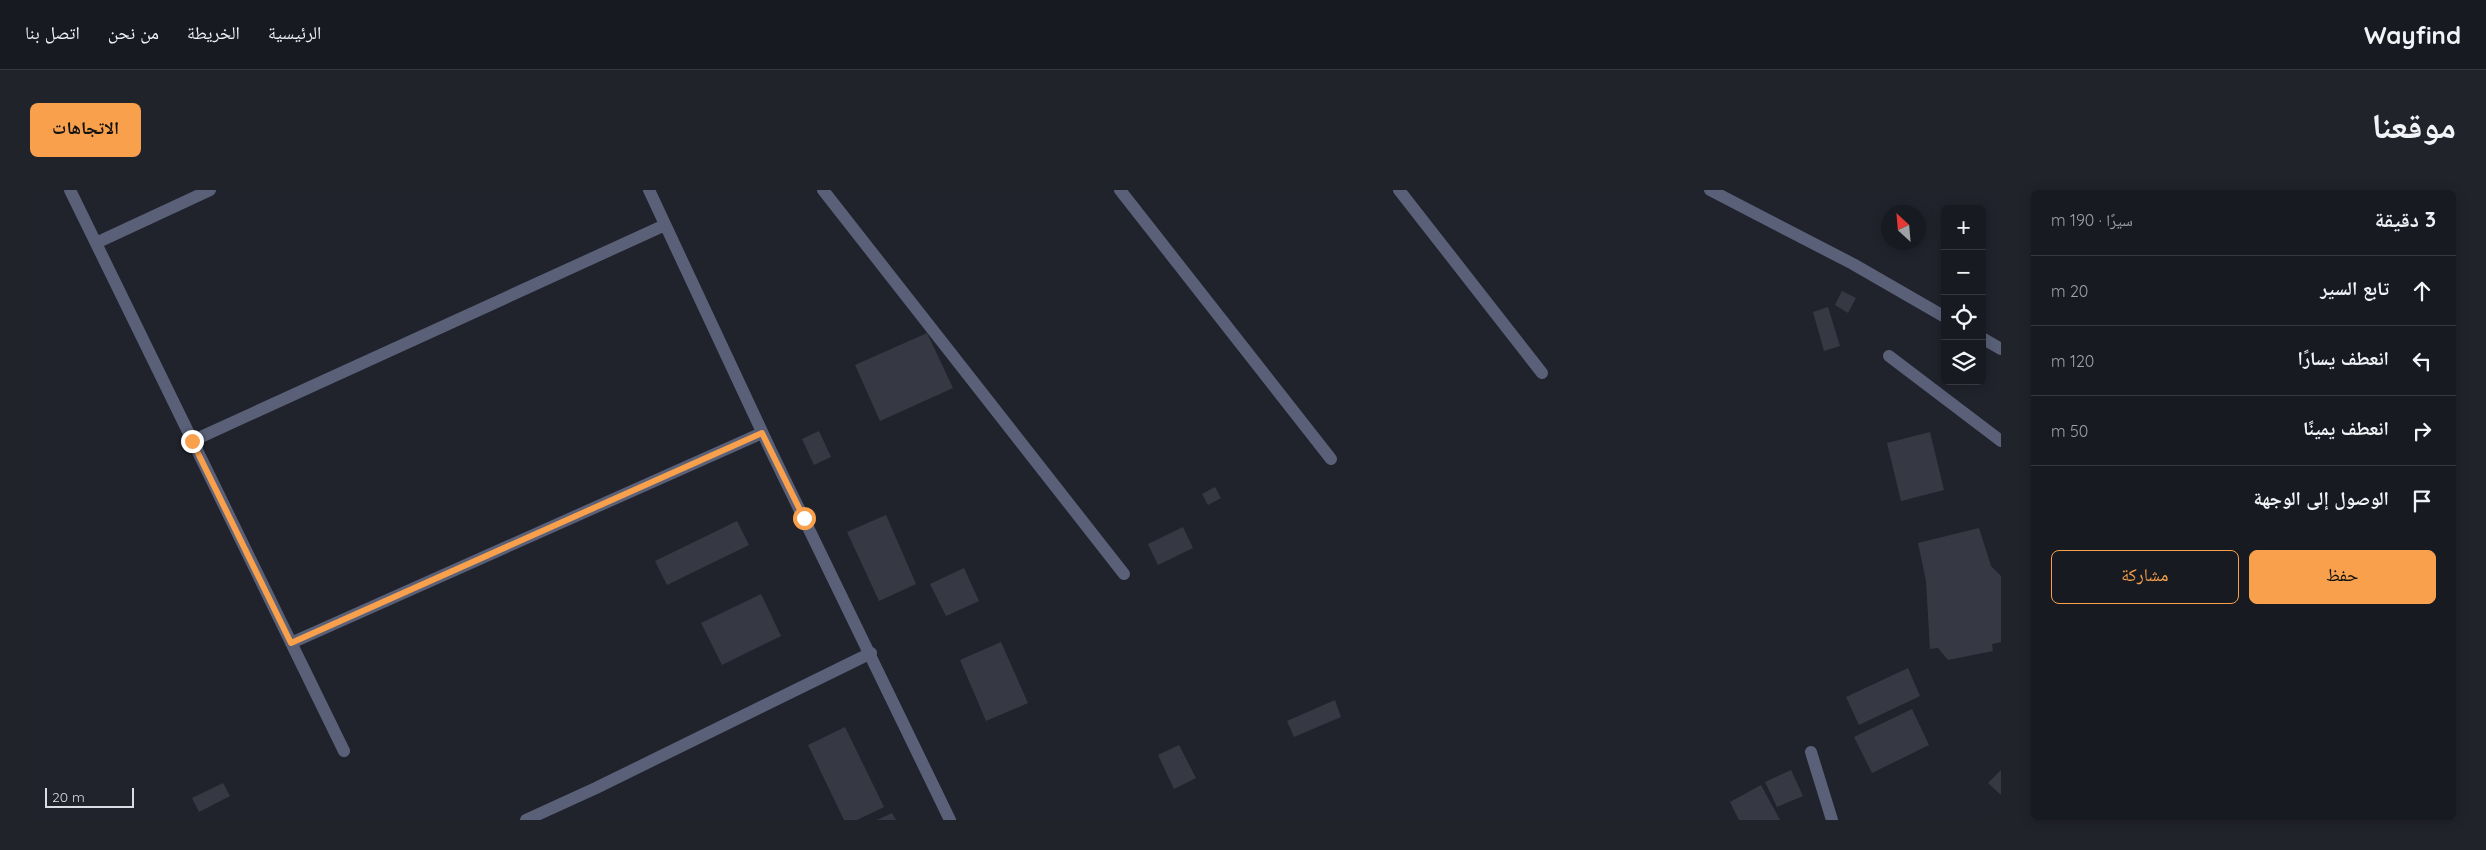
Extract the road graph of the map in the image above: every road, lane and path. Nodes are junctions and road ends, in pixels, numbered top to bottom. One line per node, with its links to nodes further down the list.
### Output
1 (70, 190): 9 (street)
2 (210, 190): 9 (street)
3 (649, 190): 8 (street)
4 (823, 190): 19 (street)
5 (1120, 190): 18 (street)
6 (1399, 190): 14 (street)
7 (1710, 190): 10 (street)
8 (665, 225): 15 (street); 16 (street)
9 (96, 243): 16 (street)
10 (1941, 315)
11 (1985, 340): 12 (street)
12 (2001, 349)
13 (1889, 356): 17 (street)
14 (1542, 373)
15 (762, 433): 20 (street); 21 (street)
16 (192, 441): 20 (street)
17 (2001, 441)
18 (1331, 459)
19 (1124, 574)
20 (291, 643): 22 (street)
21 (871, 653): 24 (street); 25 (street)
22 (344, 751)
23 (1810, 752): 26 (street)
24 (526, 820)
25 (950, 820)
26 (1832, 820)

